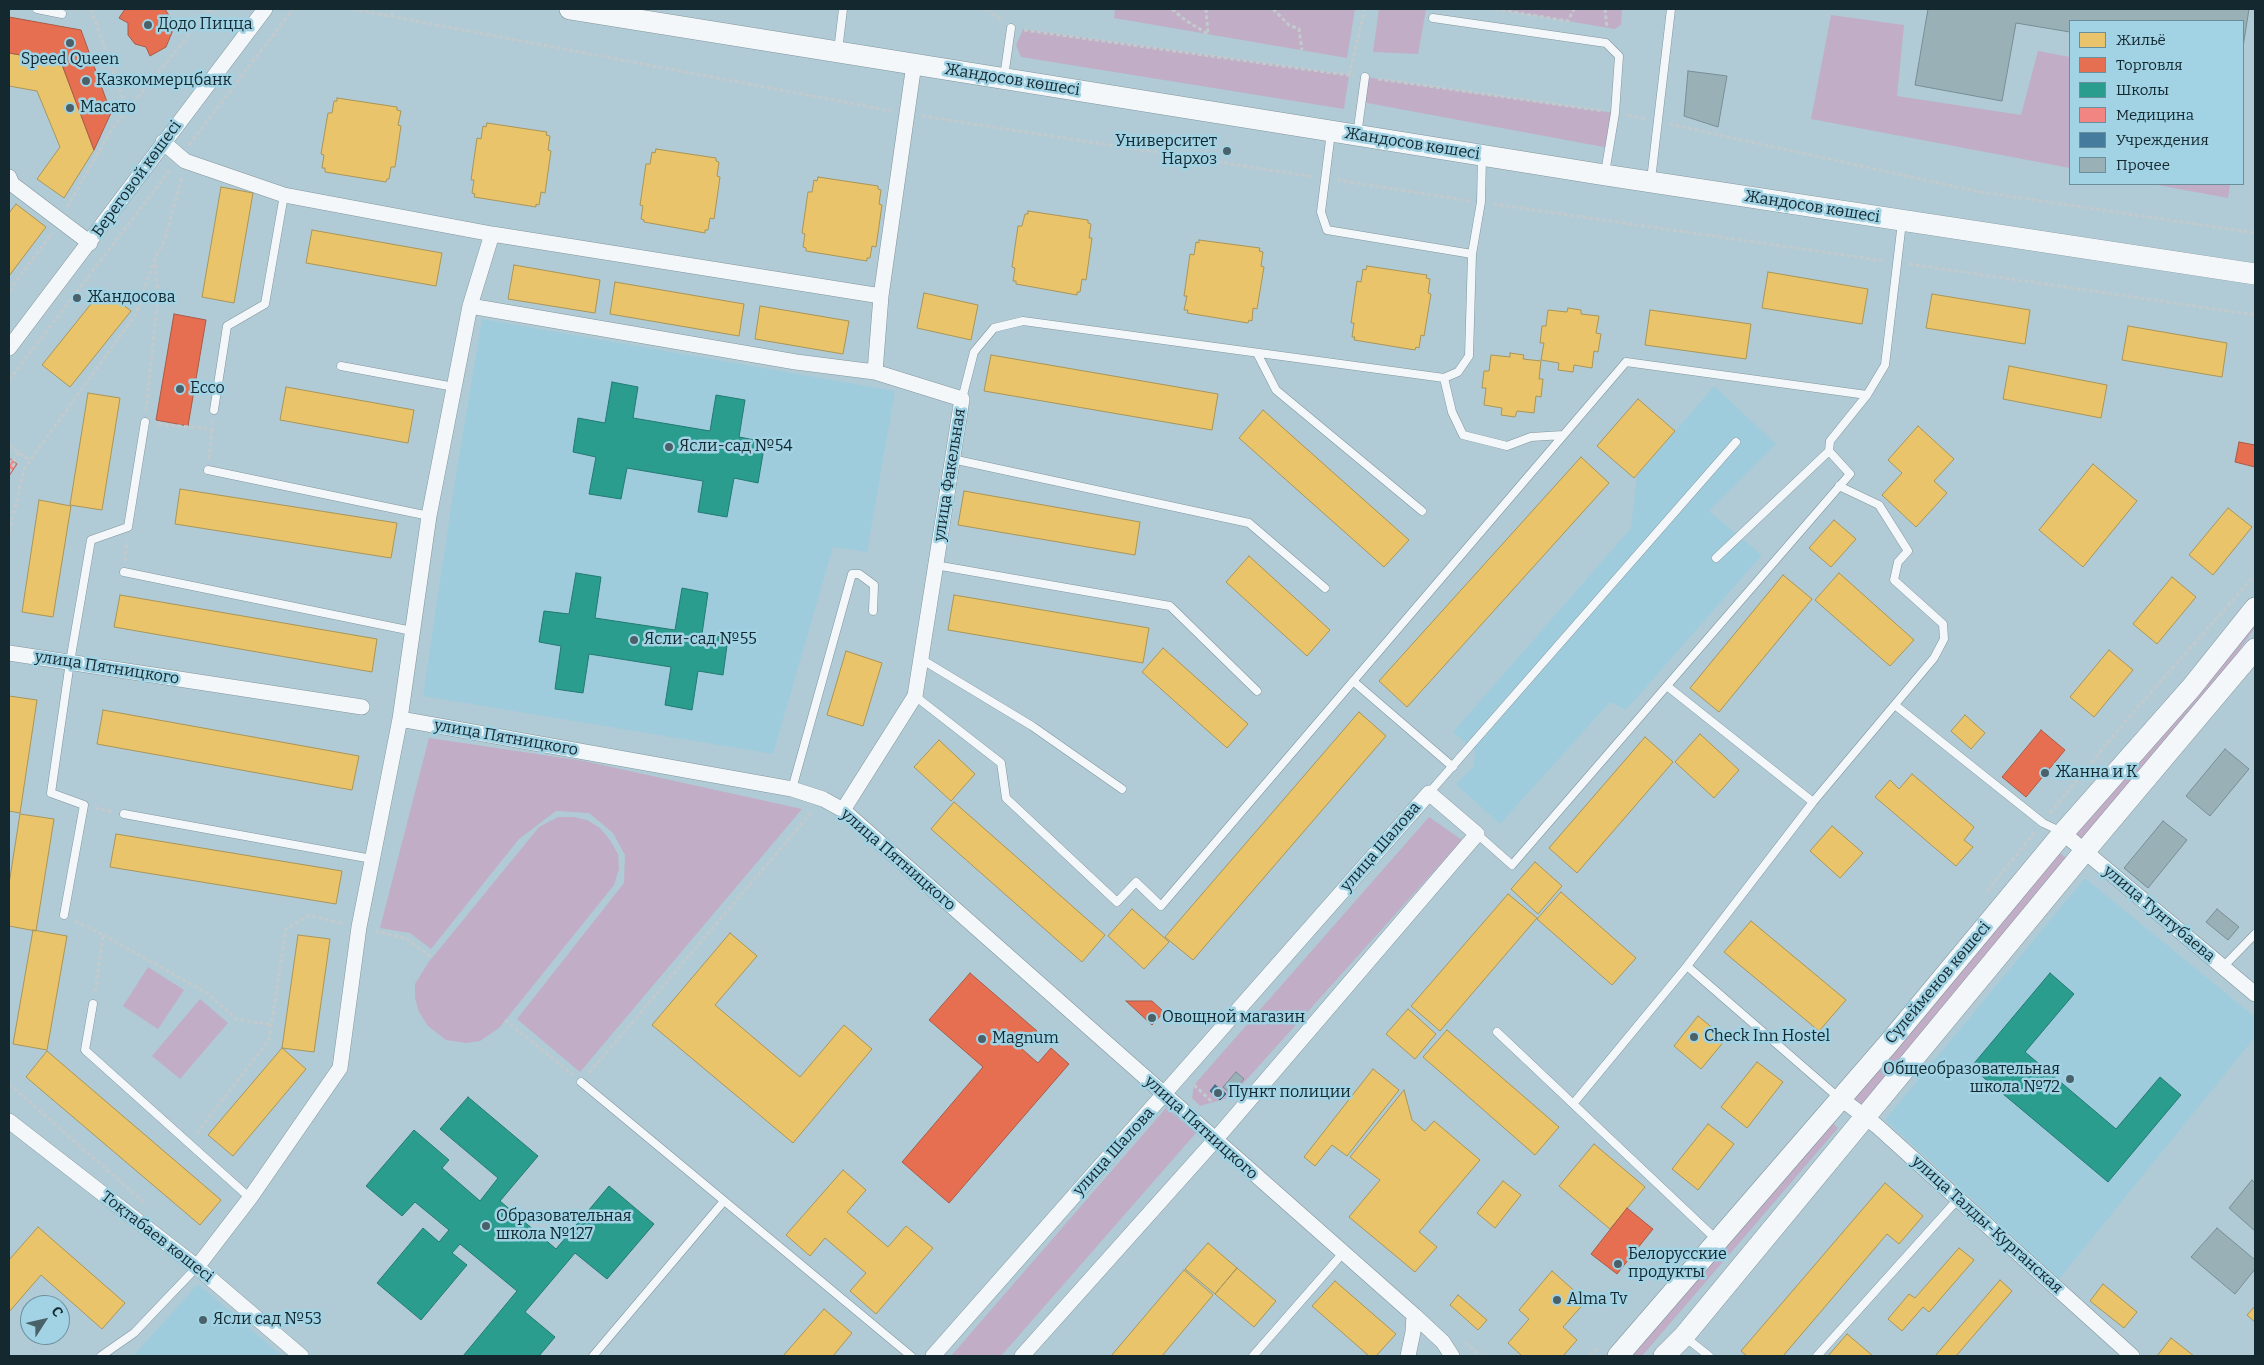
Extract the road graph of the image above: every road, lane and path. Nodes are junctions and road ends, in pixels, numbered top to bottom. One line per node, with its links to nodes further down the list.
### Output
1 (37, 9): 19 (lane)
2 (91, 9): 30 (path)
3 (210, 9): 30 (path)
4 (265, 9): 36 (street, Береговой көшесі)
5 (293, 9): 38 (path)
6 (352, 9): 20 (path)
7 (392, 9): 20 (path)
8 (570, 9): 25 (street, Жандосов көшесі)
9 (843, 9): 25 (lane)
10 (988, 9): 22 (path)
11 (1172, 9): 12 (path)
12 (1206, 9)
13 (1273, 9): 24 (path)
14 (1365, 9): 27 (path)
15 (1495, 9): 16 (path)
16 (1574, 9)
17 (1606, 9): 23 (path)
18 (1671, 9): 33 (lane)
19 (62, 14)
20 (392, 16): 32 (path)
21 (1433, 18): 31 (lane)
22 (1011, 28): 27 (path); 29 (lane)
23 (1607, 28)
24 (1302, 50)
25 (838, 51): 26 (street, Жандосов көшесі)
26 (914, 64): 29 (street, Жандосов көшесі); 32 (street)
27 (1348, 75): 28 (path)
28 (1365, 78): 31 (path); 35 (lane)
29 (1003, 79): 34 (street, Жандосов көшесі)
30 (127, 110): 45 (path)
31 (1615, 112): 33 (path); 39 (lane)
32 (907, 114): 41 (path); 55 (street)
33 (1656, 121): 42 (lane); 47 (path)
34 (1331, 131): 35 (street, Жандосов көшесі); 41 (lane)
35 (1357, 135): 37 (street, Жандосов көшесі)
36 (163, 142): 38 (street); 49 (street, Береговой көшесі)
37 (1482, 155): 39 (street, Жандосов көшесі); 44 (lane)
38 (183, 158): 43 (street); 51 (path); 63 (path)
39 (1605, 175): 42 (street, Жандосов көшесі)
40 (9, 177): 45 (street)
41 (1326, 178): 44 (path); 50 (lane)
42 (1651, 182): 46 (street, Жандосов көшесі)
43 (284, 195): 48 (street); 67 (lane)
44 (1481, 202): 50 (lane); 52 (path)
45 (60, 220): 49 (street); 54 (path)
46 (1902, 220): 52 (lane); 53 (street, Жандосов көшесі)
47 (2255, 233)
48 (492, 234): 55 (street); 56 (street)
49 (90, 243): 58 (street, Береговой көшесі)
50 (1472, 254): 62 (lane)
51 (155, 258): 68 (path); 75 (path)
52 (1897, 262): 57 (path); 65 (lane)
53 (2255, 274)
54 (9, 291)
55 (882, 296): 61 (street)
56 (470, 306): 61 (street, улица Факельная); 64 (street)
57 (2255, 315)
58 (9, 348)
59 (1257, 353): 62 (lane); 66 (lane); 81 (lane)
60 (341, 366): 64 (lane)
61 (875, 372): 66 (street, улица Факельная)
62 (1444, 378): 70 (lane)
63 (9, 380)
64 (454, 387): 82 (street)
65 (1867, 395): 70 (lane); 73 (lane)
66 (962, 399): 76 (street, улица Факельная)
67 (214, 410): 69 (path)
68 (145, 422): 69 (path); 83 (lane)
69 (212, 429): 78 (path)
70 (1563, 435): 97 (lane)
71 (1736, 442): 104 (lane)
72 (9, 446): 74 (path)
73 (1830, 451): 80 (lane); 85 (lane)
74 (19, 453): 75 (path); 77 (path)
75 (30, 460): 84 (path)
76 (952, 460): 86 (street, улица Факельная); 89 (lane)
77 (11, 462): 79 (path)
78 (208, 470): 82 (lane)
79 (9, 472)
80 (1839, 486): 98 (lane); 101 (lane)
81 (1422, 510)
82 (429, 516): 92 (street)
83 (128, 527): 87 (path); 96 (lane)
84 (9, 532)
85 (1716, 558)
86 (935, 564): 95 (street, улица Факельная); 99 (lane)
87 (124, 572): 92 (lane)
88 (2255, 575): 113 (path)
89 (1325, 588)
90 (2255, 608): 114 (street, Сүлейменов көшесі)
91 (873, 611): 105 (lane)
92 (412, 631): 103 (street)
93 (2255, 649): 116 (street, Сүлейменов көшесі)
94 (9, 653): 96 (street, улица Пятницкого)
95 (921, 659): 100 (street, улица Факельная); 106 (lane)
96 (70, 662): 102 (street, улица Пятницкого); 110 (lane)
97 (1353, 681): 100 (lane); 104 (lane)
98 (1667, 686): 109 (lane); 115 (lane)
99 (1257, 691)
100 (915, 696): 111 (street, улица Факельная)
101 (1895, 705): 109 (lane); 113 (lane)
102 (362, 707)
103 (400, 719): 105 (street, улица Пятницкого); 117 (street)
104 (1452, 767): 107 (lane)
105 (792, 789): 108 (street, улица Пятницкого)
106 (1122, 790)
107 (1429, 793): 115 (street, улица Шалова); 134 (street, улица Шалова)
108 (823, 799): 111 (street, улица Пятницкого); 131 (path)
109 (1813, 802): 124 (lane)
110 (84, 805): 112 (path); 119 (lane)
111 (843, 810): 134 (street, улица Пятницкого)
112 (124, 814): 117 (lane)
113 (2043, 822): 114 (lane); 118 (path)
114 (2063, 833): 116 (street, улица Тунтубаева); 135 (street, Сүлейменов көшесі)
115 (1477, 834): 140 (street)
116 (2084, 852): 125 (street, улица Тунтубаева); 138 (street, Сүлейменов көшесі)
117 (372, 858): 120 (street)
118 (1982, 897)
119 (64, 915): 122 (path)
120 (359, 927): 123 (path); 129 (path); 142 (street)
121 (2255, 934): 125 (lane)
122 (103, 935): 127 (path); 129 (path)
123 (432, 958)
124 (1687, 966): 135 (lane); 137 (lane)
125 (2223, 967): 126 (street, улица Тунтубаева)
126 (2255, 994)
127 (93, 1004): 141 (lane)
128 (505, 1020): 131 (path)
129 (272, 1025): 141 (path)
130 (1496, 1032): 137 (lane)
131 (581, 1082): 144 (lane)
132 (9, 1084): 145 (path)
133 (1194, 1085): 136 (path)
134 (1164, 1095): 140 (street, улица Пятницкого); 156 (street, улица Шалова)
135 (1840, 1098): 138 (street, улица Талды-Курганская); 146 (street, Сүлейменов көшесі)
136 (1211, 1101)
137 (1573, 1104): 146 (lane)
138 (1865, 1118): 143 (street, улица Талды-Курганская); 150 (street, Сүлейменов көшесі)
139 (9, 1121): 148 (street, Тоқтабаев көшесі)
140 (1215, 1140): 147 (street, улица Пятницкого); 157 (street)
141 (189, 1143): 142 (lane)
142 (250, 1198): 148 (street)
143 (1958, 1199): 164 (lane); 165 (street, улица Талды-Курганская)
144 (724, 1201): 154 (lane); 155 (lane)
145 (147, 1205)
146 (1717, 1241): 151 (street, Сүлейменов көшесі)
147 (1343, 1254): 149 (street, улица Пятницкого); 158 (lane)
148 (197, 1267): 152 (lane); 153 (street, Тоқтабаев көшесі)
149 (1414, 1315): 159 (street); 160 (street, улица Пятницкого)
150 (1684, 1336): 162 (street, Сүлейменов көшесі); 163 (lane)
151 (1611, 1349): 161 (path)
152 (100, 1356)
153 (301, 1356)
154 (593, 1356)
155 (910, 1356)
156 (933, 1356)
157 (1022, 1356)
158 (1253, 1356)
159 (1408, 1356)
160 (1452, 1356)
161 (1590, 1356)
162 (1664, 1356)
163 (1708, 1356)
164 (1817, 1356)
165 (2132, 1356)

